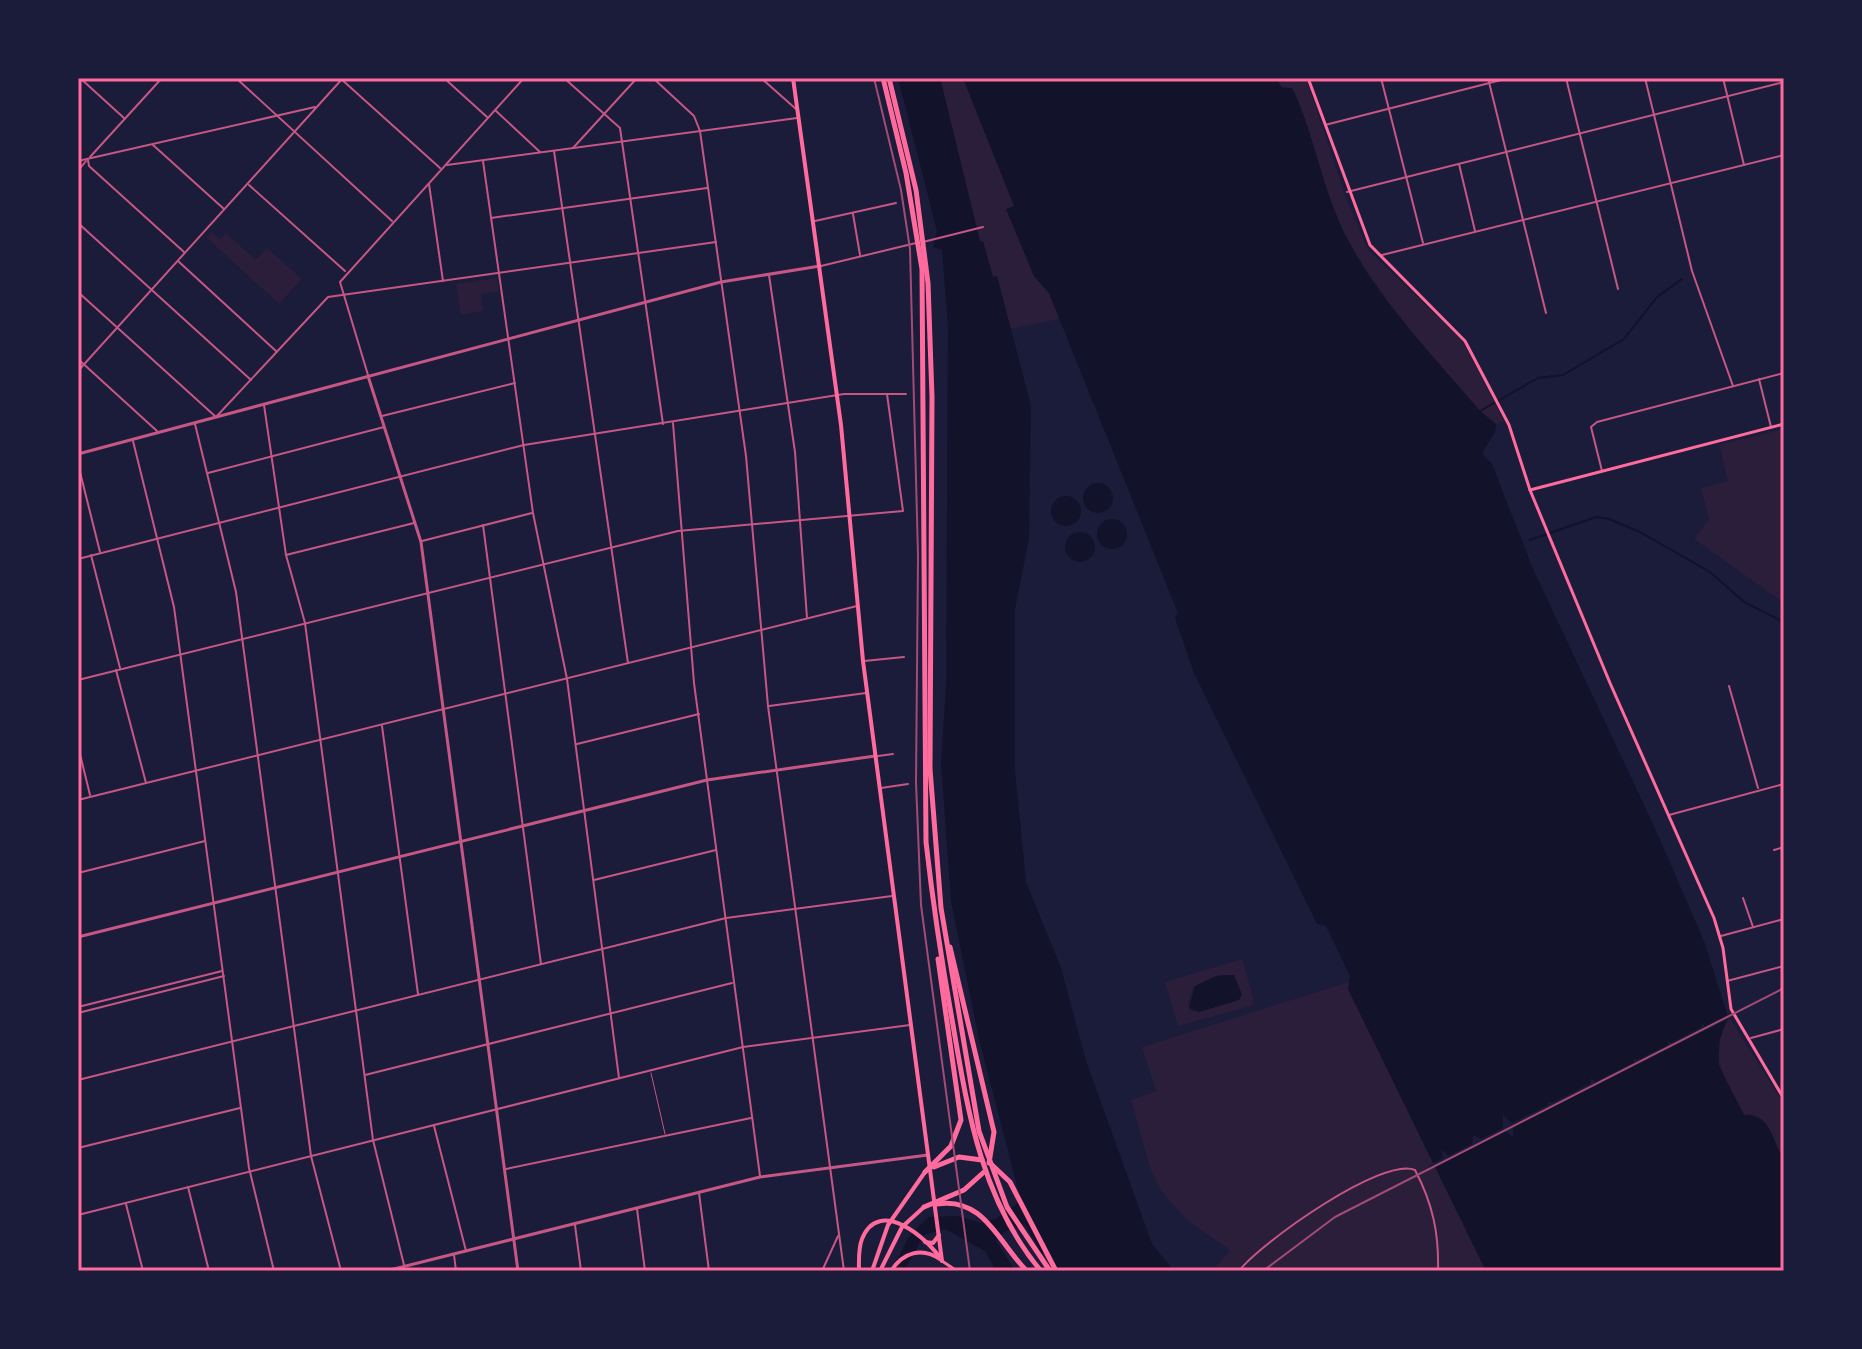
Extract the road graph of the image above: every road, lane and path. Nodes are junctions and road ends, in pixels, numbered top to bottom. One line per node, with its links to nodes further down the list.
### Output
1 (80, 78): 32 (street)
2 (162, 78): 32 (street)
3 (236, 78): 29 (street)
4 (444, 78): 30 (street)
5 (524, 78): 26 (street)
6 (564, 78): 27 (street)
7 (637, 78): 27 (street)
8 (653, 78): 35 (street)
9 (761, 78): 25 (street)
10 (793, 78): 25 (main road)
11 (886, 78): 73 (highway)
12 (1308, 78): 33 (main road)
13 (1381, 78): 24 (street)
14 (1488, 78): 21 (street)
15 (1509, 78): 21 (street)
16 (1566, 78): 36 (street)
17 (1645, 78): 28 (street)
18 (1723, 78): 22 (street)
19 (342, 79): 23 (street); 50 (street)
20 (1784, 82): 22 (street)
21 (1489, 83): 24 (street); 41 (street)
22 (1728, 96): 28 (street); 49 (street)
23 (317, 107): 29 (street); 34 (street)
24 (1389, 108): 33 (street); 52 (street)
25 (797, 109): 31 (main road)
26 (495, 110): 30 (street); 42 (street)
27 (604, 113): 37 (street); 39 (street)
28 (1655, 115): 36 (street); 55 (street)
29 (278, 116): 34 (street); 38 (street)
30 (488, 118): 48 (street)
31 (798, 118): 35 (street); 65 (main road)
32 (125, 119): 44 (street)
33 (1325, 125): 57 (main road)
34 (295, 131): 54 (street); 67 (street)
35 (700, 131): 37 (street); 56 (street)
36 (1580, 134): 41 (street); 59 (street)
37 (623, 141): 39 (street); 58 (street)
38 (152, 144): 44 (street); 62 (street)
39 (573, 148): 40 (street)
40 (554, 151): 42 (street); 61 (street)
41 (1507, 151): 47 (street); 66 (street)
42 (541, 153): 46 (street)
43 (1784, 155): 49 (street)
44 (87, 159): 45 (street); 51 (street); 74 (street)
45 (78, 161)
46 (483, 161): 48 (street); 64 (street)
47 (1459, 163): 52 (street); 70 (street)
48 (445, 165): 50 (street)
49 (1744, 165): 55 (street)
50 (441, 169): 53 (street)
51 (78, 171)
52 (1406, 177): 57 (street); 72 (street)
53 (429, 183): 67 (street); 84 (street)
54 (248, 184): 62 (street); 81 (street)
55 (1671, 184): 59 (street); 104 (street)
56 (708, 187): 58 (street); 71 (street)
57 (1347, 192): 76 (main road)
58 (631, 198): 61 (street); 75 (street)
59 (1597, 202): 66 (street); 86 (street)
60 (896, 203): 63 (street)
61 (562, 208): 64 (street); 79 (street)
62 (224, 209): 74 (street)
63 (852, 213): 65 (street); 77 (street)
64 (491, 218): 82 (street)
65 (813, 221): 80 (main road)
66 (1524, 221): 70 (street); 91 (street)
67 (393, 222): 81 (street)
68 (78, 223): 87 (street)
69 (983, 227): 77 (street)
70 (1475, 231): 72 (street)
71 (716, 242): 75 (street); 85 (street)
72 (1423, 244): 76 (street)
73 (922, 248): 205 (highway); 206 (highway)
74 (185, 253): 78 (street)
75 (639, 254): 79 (street); 90 (street)
76 (1378, 256): 129 (main road)
77 (861, 257): 80 (street)
78 (178, 261): 87 (street); 95 (street)
79 (569, 263): 82 (street); 92 (street)
80 (820, 266): 83 (street); 107 (main road)
81 (347, 273): 89 (street)
82 (500, 273): 84 (street); 94 (street)
83 (769, 273): 85 (street); 108 (street)
84 (443, 281): 89 (street)
85 (721, 282): 90 (street); 110 (street)
86 (1618, 289)
87 (151, 290): 93 (street); 102 (street)
88 (78, 292): 93 (street)
89 (342, 295): 95 (street); 100 (street)
90 (646, 302): 92 (street); 115 (street)
91 (1546, 313)
92 (577, 320): 94 (street); 120 (street)
93 (117, 328): 97 (street); 111 (street)
94 (509, 338): 100 (street); 103 (street)
95 (277, 352): 102 (street)
96 (78, 359): 97 (street)
97 (84, 365): 98 (street); 119 (street)
98 (78, 371)
99 (1784, 373): 101 (street)
100 (368, 376): 109 (street); 112 (street)
101 (1760, 379): 104 (street); 118 (street)
102 (251, 380): 111 (street)
103 (515, 383): 112 (street); 122 (street)
104 (1733, 386): 126 (street)
105 (887, 394): 106 (street); 107 (street); 132 (street)
106 (906, 394)
107 (837, 396): 108 (street); 132 (main road)
108 (787, 404): 110 (street); 133 (street)
109 (264, 405): 111 (street); 124 (street)
110 (740, 412): 113 (street); 136 (street)
111 (216, 417): 114 (street)
112 (381, 417): 117 (street)
113 (673, 422): 115 (street); 138 (street)
114 (195, 423): 119 (street); 127 (street)
115 (663, 424): 120 (street)
116 (1784, 424): 118 (main road)
117 (385, 427): 124 (street); 128 (street)
118 (1771, 427): 126 (main road)
119 (158, 433): 121 (street)
120 (593, 434): 122 (street); 141 (street)
121 (133, 440): 123 (street); 139 (street)
122 (524, 445): 128 (street); 131 (street)
123 (78, 454)
124 (271, 457): 127 (street); 130 (street)
125 (78, 464): 142 (street)
126 (1602, 472): 129 (main road)
127 (207, 473): 134 (street)
128 (400, 477): 130 (street); 135 (street)
129 (1530, 490): 187 (main road)
130 (278, 507): 134 (street); 144 (street)
131 (533, 513): 137 (street); 146 (street)
132 (850, 516): 133 (street); 149 (main road)
133 (800, 520): 136 (street); 150 (street)
134 (220, 523): 139 (street); 153 (street)
135 (415, 523): 140 (street); 144 (street)
136 (751, 524): 138 (street); 152 (street)
137 (483, 525): 140 (street); 147 (street)
138 (682, 530): 141 (street); 154 (street)
139 (157, 539): 142 (street); 155 (street)
140 (421, 542): 148 (street)
141 (613, 547): 146 (street); 158 (street)
142 (100, 553): 143 (street)
143 (91, 555): 145 (street); 159 (street)
144 (286, 555): 151 (street)
145 (78, 559)
146 (544, 564): 147 (street); 160 (street)
147 (490, 577): 148 (street); 164 (street)
148 (428, 593): 151 (street); 166 (street)
149 (858, 605): 150 (street); 157 (main road)
150 (808, 618): 152 (street)
151 (305, 623): 153 (street); 169 (street)
152 (760, 630): 154 (street); 165 (street)
153 (243, 639): 155 (street); 173 (street)
154 (692, 647): 158 (street); 167 (street)
155 (181, 654): 159 (street); 177 (street)
156 (904, 657): 157 (street)
157 (863, 661): 163 (main road)
158 (628, 663): 160 (street)
159 (118, 670): 161 (street); 179 (street)
160 (567, 679): 164 (street); 170 (street)
161 (78, 680)
162 (1729, 686): 183 (street)
163 (867, 693): 165 (street); 174 (main road)
164 (506, 694): 166 (street); 188 (street)
165 (768, 706): 176 (street)
166 (443, 710): 168 (street); 190 (street)
167 (699, 714): 170 (street); 178 (street)
168 (382, 725): 169 (street); 194 (street)
169 (321, 741): 173 (street); 195 (street)
170 (576, 744): 186 (street)
171 (78, 746): 175 (street)
172 (893, 754): 174 (street)
173 (258, 756): 177 (street); 198 (street)
174 (875, 756): 176 (street); 182 (main road)
175 (80, 760): 184 (street)
176 (777, 770): 178 (street); 202 (street)
177 (198, 771): 179 (street); 189 (street)
178 (707, 780): 186 (street); 192 (street)
179 (146, 784): 184 (street)
180 (908, 784): 182 (street)
181 (1784, 784): 183 (street)
182 (879, 789): 199 (main road)
183 (1759, 791): 187 (street)
184 (91, 797): 185 (street)
185 (78, 800)
186 (584, 811): 188 (street); 197 (street)
187 (1668, 816): 209 (main road)
188 (523, 826): 190 (street); 211 (street)
189 (206, 840): 196 (street); 201 (street)
190 (460, 842): 194 (street); 215 (street)
191 (1784, 847): 193 (street)
192 (717, 849): 197 (street); 203 (street)
193 (1774, 850)
194 (400, 857): 195 (street); 220 (street)
195 (338, 872): 198 (street); 224 (street)
196 (78, 873)
197 (594, 880): 210 (street)
198 (276, 888): 201 (street); 228 (street)
199 (893, 896): 202 (street); 227 (main road)
200 (1743, 898): 207 (street)
201 (214, 903): 208 (street); 213 (street)
202 (795, 909): 203 (street); 230 (street)
203 (726, 918): 210 (street); 217 (street)
204 (1784, 919): 207 (street)
205 (943, 921): 257 (highway); 263 (highway)
206 (935, 922): 252 (highway); 263 (highway)
207 (1753, 928): 209 (street)
208 (78, 937)
209 (1720, 937): 216 (main road)
210 (603, 949): 211 (street); 226 (street)
211 (541, 965): 215 (street)
212 (1784, 966): 216 (street)
213 (223, 971): 214 (street); 218 (street)
214 (224, 976): 219 (street); 232 (street)
215 (479, 980): 220 (street); 233 (street)
216 (1727, 981): 231 (main road)
217 (734, 983): 226 (street); 234 (street)
218 (161, 986): 219 (street); 221 (street)
219 (162, 991): 222 (street)
220 (419, 995): 224 (street)
221 (107, 1000): 222 (street); 223 (street)
222 (108, 1005): 225 (street)
223 (78, 1007)
224 (356, 1011): 228 (street); 236 (street)
225 (78, 1013)
226 (611, 1014): 233 (street); 237 (street)
227 (910, 1025): 230 (street); 247 (main road)
228 (295, 1026): 232 (street); 248 (street)
229 (1784, 1029): 231 (street)
230 (812, 1038): 234 (street); 249 (street)
231 (1747, 1039): 239 (main road)
232 (233, 1041): 238 (street); 240 (street)
233 (487, 1045): 236 (street); 241 (street)
234 (743, 1047): 235 (street); 242 (street)
235 (650, 1070): 237 (street); 244 (lane)
236 (364, 1076): 245 (street)
237 (619, 1078): 241 (street)
238 (78, 1080)
239 (1784, 1098)
240 (241, 1108): 246 (street); 251 (street)
241 (497, 1110): 243 (street); 250 (street)
242 (752, 1118): 244 (street); 253 (street)
243 (434, 1125): 245 (street); 266 (street)
244 (665, 1135): 250 (street)
245 (373, 1140): 248 (street); 269 (street)
246 (78, 1148)
247 (928, 1155): 249 (street); 261 (main road)
248 (311, 1156): 251 (street); 274 (street)
249 (830, 1168): 253 (street); 262 (street)
250 (505, 1170): 264 (street)
251 (249, 1171): 254 (street); 273 (street)
252 (925, 1172): 283 (main road); 291 (highway)
253 (760, 1177): 255 (street)
254 (188, 1187): 256 (street); 272 (street)
255 (699, 1192): 258 (street); 280 (street)
256 (126, 1203): 259 (street); 271 (street)
257 (924, 1207): 284 (main road); 288 (highway)
258 (637, 1208): 260 (street); 279 (street)
259 (78, 1215)
260 (575, 1223): 264 (street); 278 (street)
261 (938, 1233): 265 (main road); 268 (main road)
262 (839, 1235): 281 (street); 282 (street)
263 (1019, 1235): 289 (highway); 290 (highway)
264 (514, 1239): 266 (street); 277 (street)
265 (923, 1240): 268 (main road); 270 (main road)
266 (466, 1251): 267 (street)
267 (453, 1254): 269 (street); 276 (street)
268 (942, 1261): 285 (main road); 286 (main road); 287 (main road)
269 (404, 1266): 275 (street)
270 (859, 1268)
271 (143, 1271)
272 (209, 1271)
273 (274, 1271)
274 (341, 1271)
275 (386, 1271)
276 (456, 1271)
277 (518, 1271)
278 (581, 1271)
279 (645, 1271)
280 (709, 1271)
281 (822, 1271)
282 (844, 1271)
283 (872, 1271)
284 (880, 1271)
285 (891, 1271)
286 (944, 1271)
287 (957, 1271)
288 (1027, 1271)
289 (1041, 1271)
290 (1050, 1271)
291 (1056, 1271)
292 (1239, 1271): 293 (street)
293 (1438, 1271)

